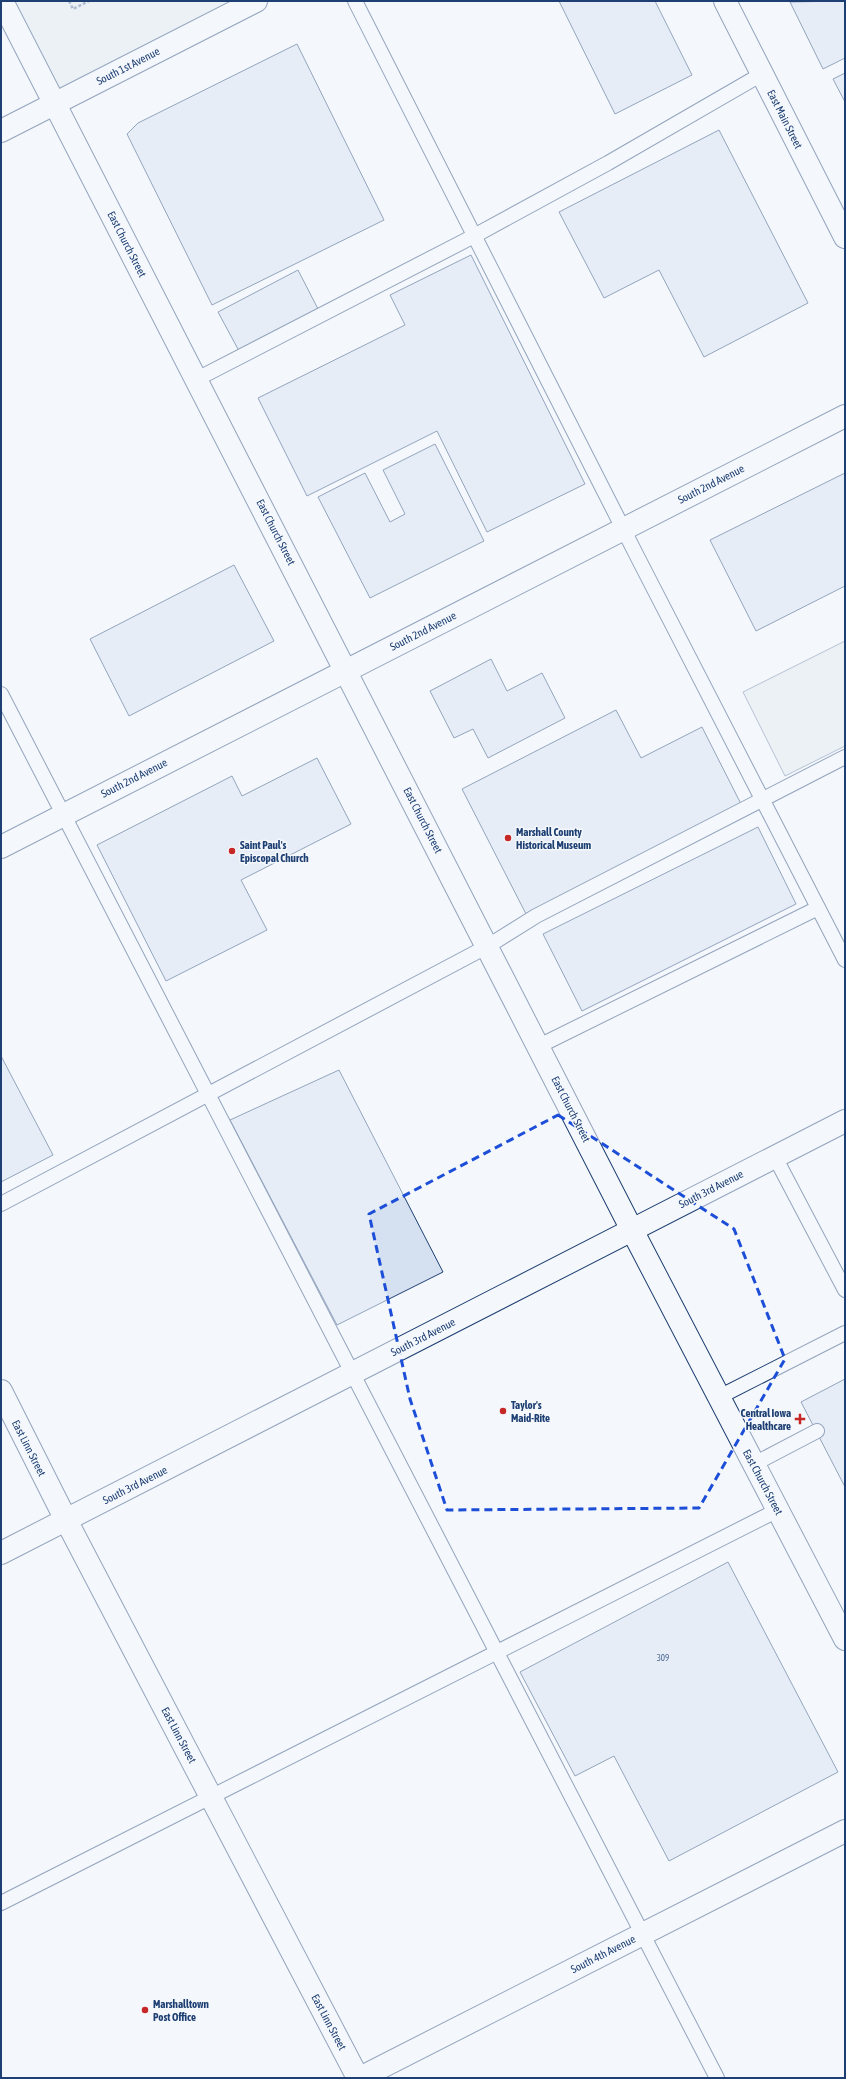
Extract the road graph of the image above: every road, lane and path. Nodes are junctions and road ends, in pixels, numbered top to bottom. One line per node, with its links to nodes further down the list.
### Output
1 (2, 1): 8 (street, East Church Street)
2 (69, 1): 3 (path)
3 (90, 1)
4 (256, 1): 8 (street, South 1st Avenue)
5 (355, 1): 10 (lane)
6 (725, 1): 7 (street, East Main Street)
7 (762, 74): 10 (lane); 11 (street, East Main Street)
8 (55, 104): 9 (street, South 1st Avenue); 12 (street, East Church Street)
9 (1, 131)
10 (474, 236): 12 (lane); 14 (lane)
11 (845, 237)
12 (197, 379): 15 (street, East Church Street)
13 (845, 416): 14 (street, South 2nd Avenue)
14 (623, 529): 15 (street, South 2nd Avenue); 18 (lane)
15 (347, 670): 19 (street, South 2nd Avenue); 22 (street, East Church Street)
16 (1, 694): 19 (lane)
17 (845, 757): 18 (lane)
18 (762, 799): 21 (lane); 22 (lane)
19 (63, 815): 20 (street, South 2nd Avenue); 25 (lane)
20 (1, 847)
21 (818, 908): 23 (lane); 24 (lane)
22 (488, 946): 24 (street, East Church Street); 25 (lane)
23 (845, 960)
24 (539, 1046): 29 (street, East Church Street)
25 (208, 1095): 28 (lane); 32 (lane)
26 (845, 1121): 27 (street, South 3rd Avenue)
27 (775, 1157): 29 (street, South 3rd Avenue); 30 (lane)
28 (1, 1204)
29 (632, 1230): 32 (street, South 3rd Avenue); 34 (street, East Church Street)
30 (845, 1290)
31 (845, 1333): 34 (lane)
32 (352, 1373): 38 (street, South 3rd Avenue); 41 (lane)
33 (1, 1391): 38 (street, East Linn Street)
34 (719, 1397): 36 (street, East Church Street)
35 (817, 1431): 36 (lane)
36 (754, 1464): 37 (street, East Church Street)
37 (778, 1510): 40 (street, East Church Street); 41 (lane)
38 (66, 1520): 39 (street, South 3rd Avenue); 42 (street, East Linn Street)
39 (1, 1553)
40 (845, 1639)
41 (496, 1652): 42 (lane); 45 (lane)
42 (211, 1797): 44 (lane); 46 (street, East Linn Street)
43 (845, 1831): 45 (street, South 4th Avenue)
44 (1, 1904)
45 (642, 1934): 46 (street, South 4th Avenue); 47 (lane)
46 (359, 2078)
47 (717, 2078)

